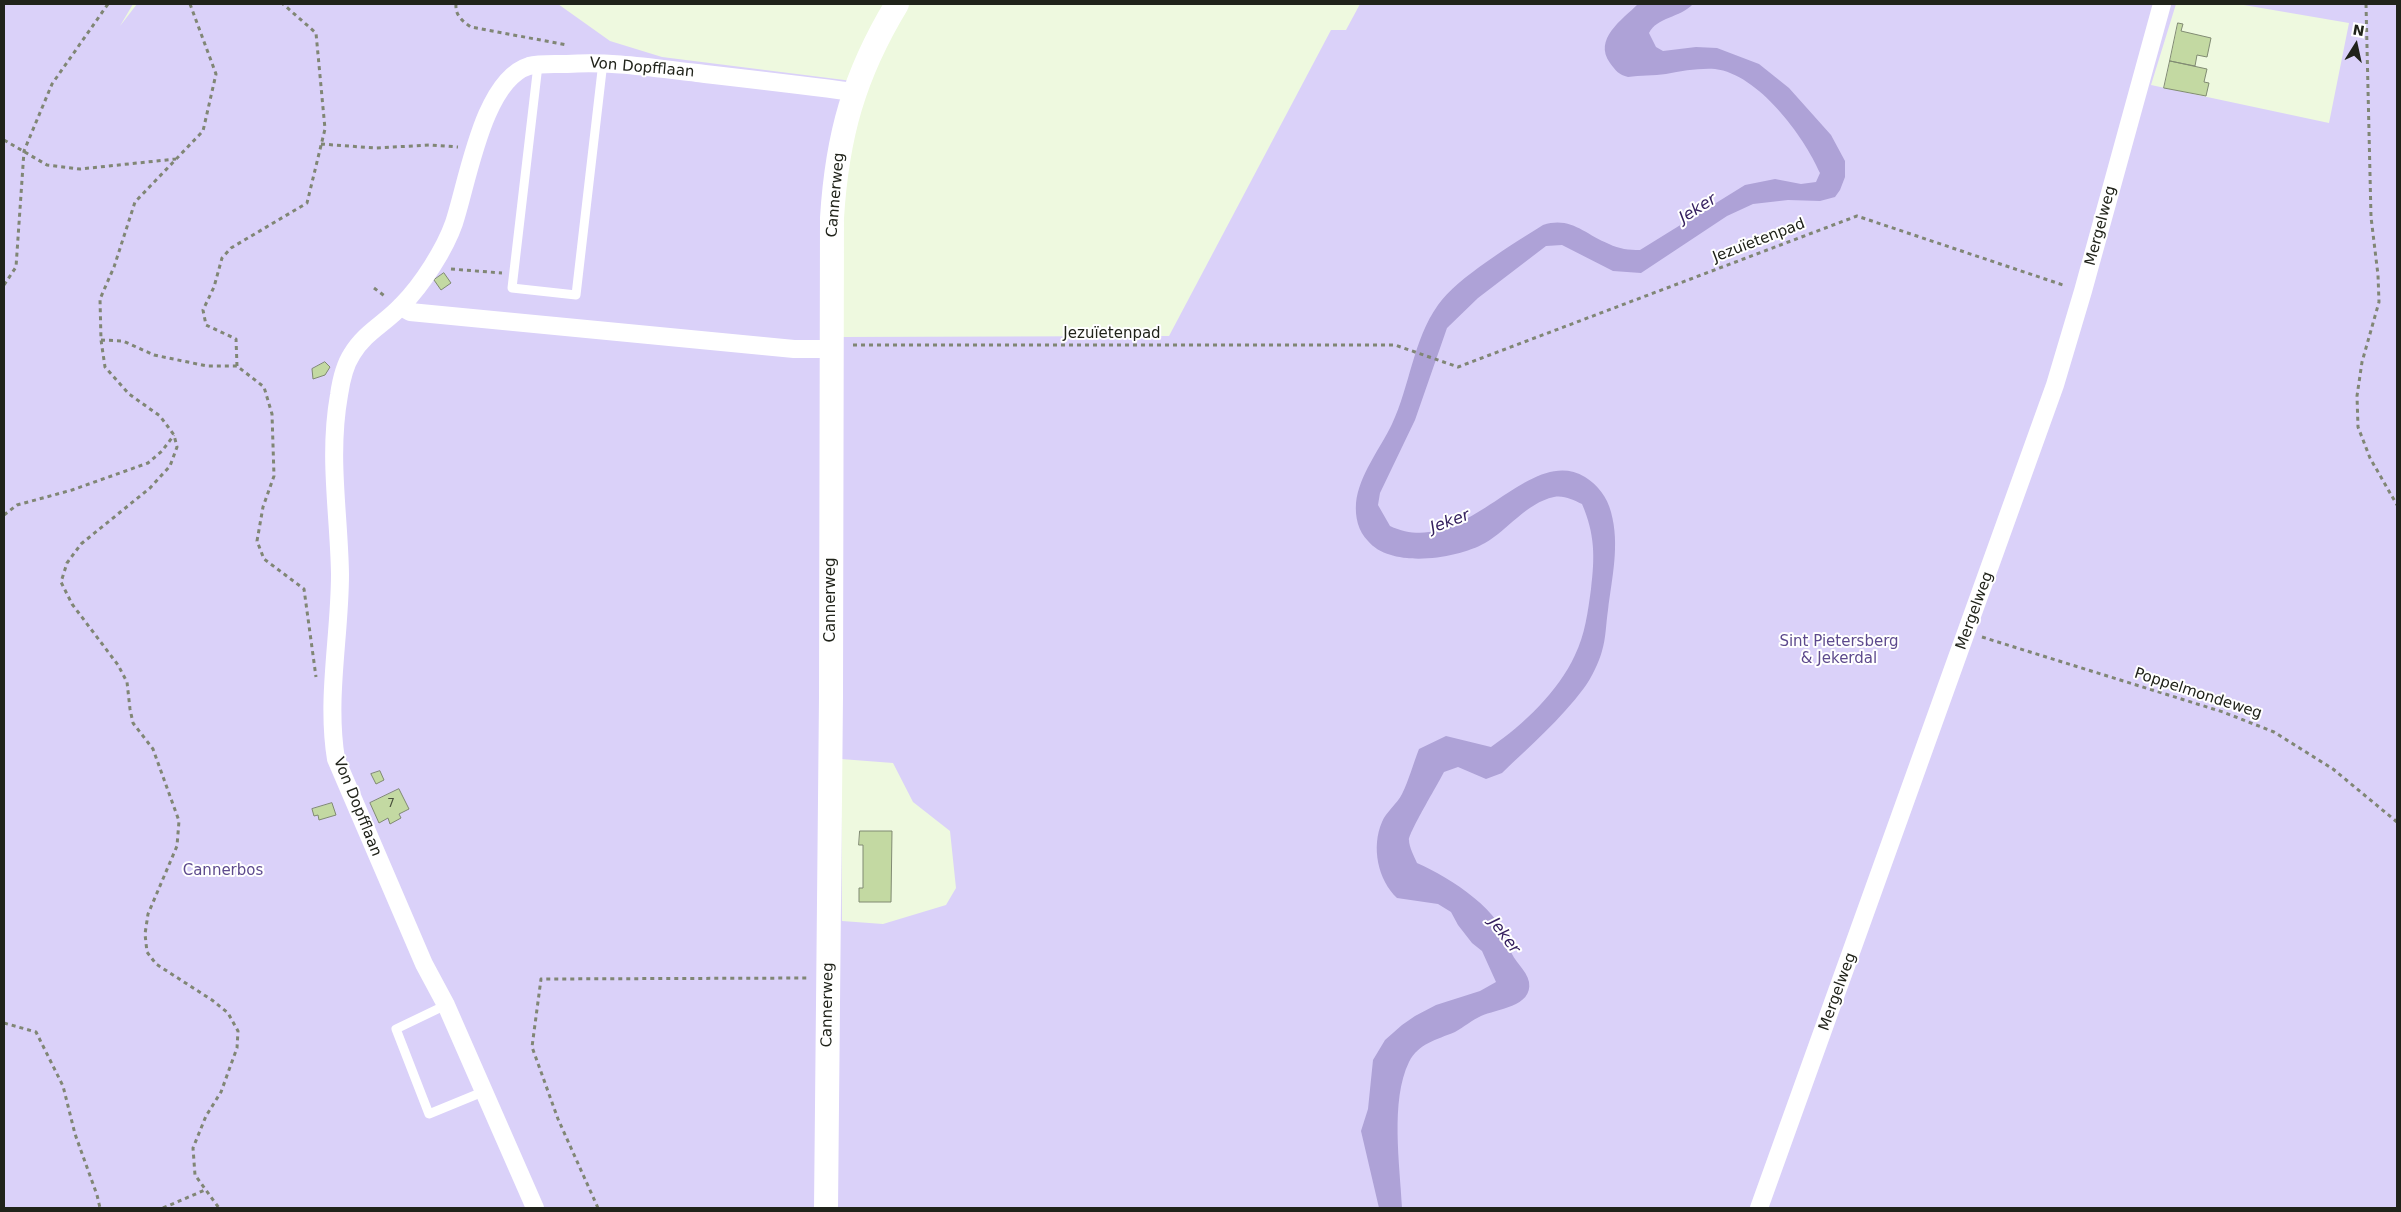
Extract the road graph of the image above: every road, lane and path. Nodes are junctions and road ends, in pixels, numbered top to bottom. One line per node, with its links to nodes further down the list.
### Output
1 (108, 4): 15 (path)
2 (190, 4): 16 (path)
3 (283, 4): 13 (path)
4 (456, 4): 8 (path)
5 (897, 4): 11 (main road, Cannerweg)
6 (2162, 4): 20 (street, Mergelweg)
7 (2366, 4): 26 (path)
8 (529, 37)
9 (603, 62): 10 (street, Von Dopfflaan); 10 (lane); 11 (street, Von Dopfflaan)
10 (538, 65): 14 (street, Von Dopfflaan)
11 (854, 92): 23 (main road, Cannerweg)
12 (4, 140): 15 (path)
13 (321, 144): 14 (path); 24 (path)
14 (476, 149): 21 (street, Von Dopfflaan)
15 (24, 151): 16 (path); 19 (path)
16 (176, 159): 22 (path)
17 (460, 268): 18 (path)
18 (487, 272)
19 (4, 285)
20 (2083, 291): 23 (path, Jezuïetenpad); 28 (street, Mergelweg)
21 (401, 307): 23 (street); 29 (street, Von Dopfflaan)
22 (101, 340): 24 (path); 25 (path)
23 (830, 349): 31 (main road, Cannerweg)
24 (237, 366): 29 (path)
25 (174, 435): 27 (path); 35 (path)
26 (2397, 505)
27 (4, 515)
28 (1967, 633): 30 (path, Poppelmondeweg); 42 (street, Mergelweg)
29 (334, 678): 32 (street, Von Dopfflaan)
30 (2397, 822)
31 (828, 976): 40 (path); 41 (main road, Cannerweg)
32 (446, 1005): 34 (street, Von Dopfflaan); 34 (lane)
33 (4, 1023): 36 (path)
34 (485, 1090): 39 (street, Von Dopfflaan)
35 (205, 1190): 37 (path); 38 (path)
36 (100, 1208)
37 (163, 1208)
38 (219, 1208)
39 (535, 1208)
40 (598, 1208)
41 (826, 1208)
42 (1759, 1208)

